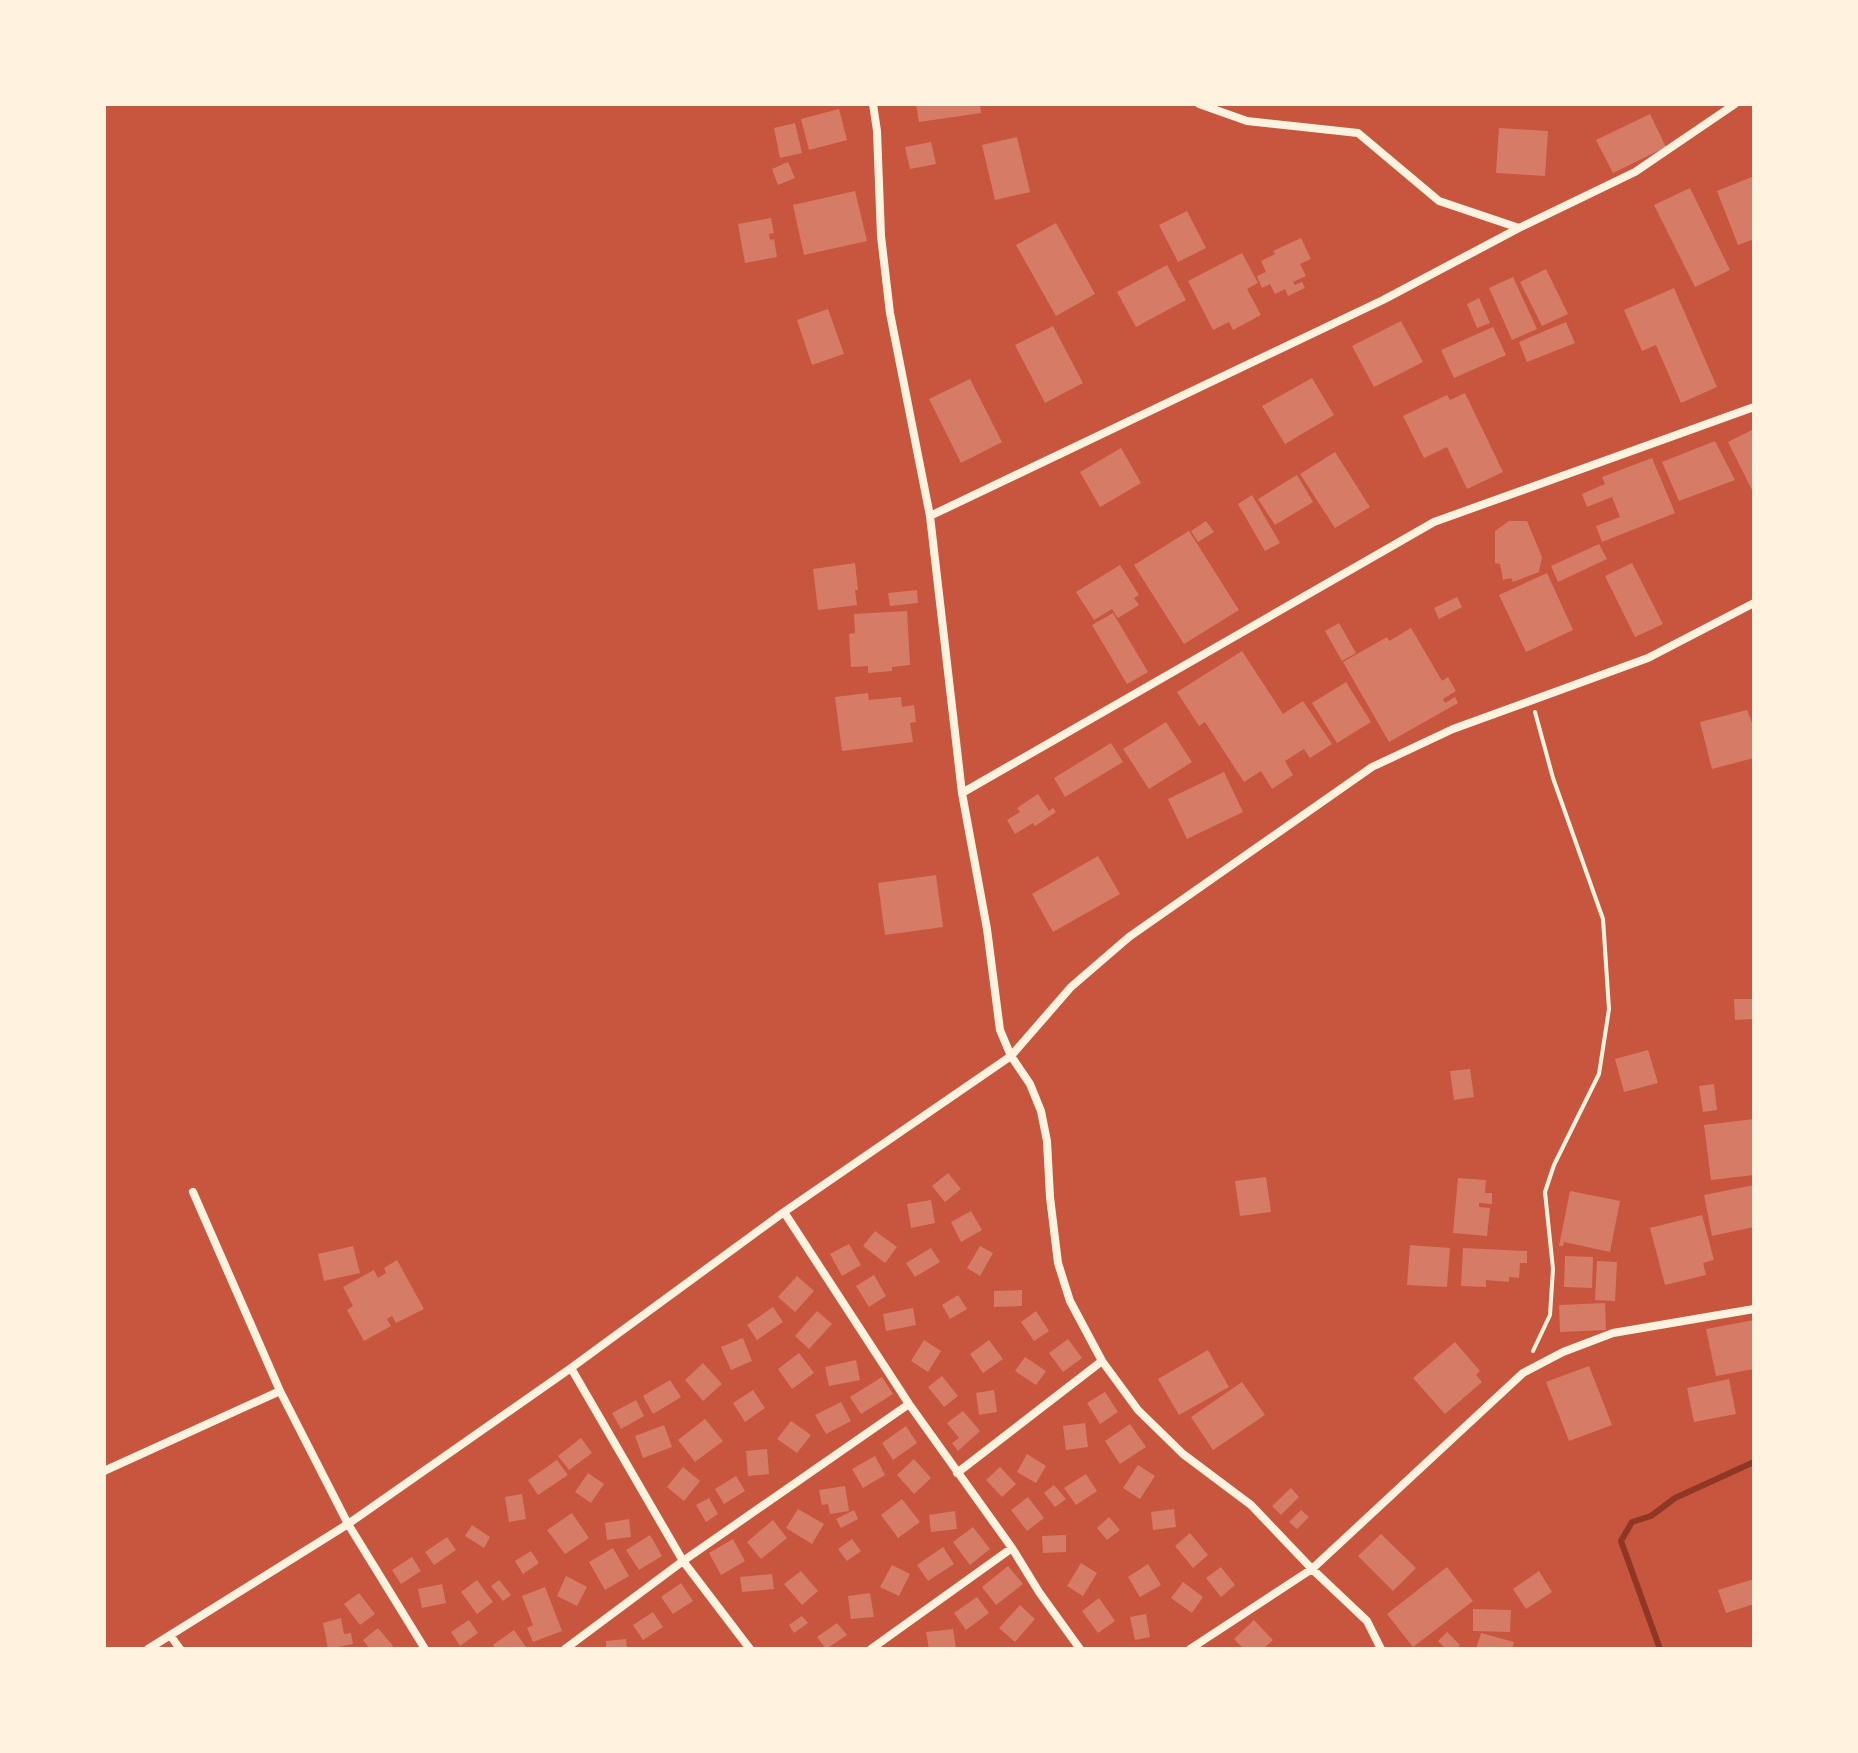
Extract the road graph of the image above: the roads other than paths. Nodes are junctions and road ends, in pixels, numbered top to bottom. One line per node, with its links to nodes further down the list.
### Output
1 (873, 104): 6 (street)
2 (1199, 104): 4 (street)
3 (1735, 104): 4 (street)
4 (1519, 228): 6 (street)
5 (1754, 407): 8 (street)
6 (930, 516): 8 (street)
7 (1754, 603): 9 (street)
8 (962, 793): 9 (street)
9 (1011, 1056): 11 (street); 13 (street)
10 (193, 1192): 15 (street)
11 (784, 1212): 14 (street); 16 (street)
12 (1754, 1309): 22 (street)
13 (1102, 1361): 18 (street); 22 (street)
14 (571, 1368): 19 (street); 21 (street)
15 (280, 1391): 17 (street); 19 (street)
16 (909, 1404): 18 (street); 21 (street)
17 (104, 1471)
18 (957, 1473): 20 (street)
19 (348, 1524): 23 (street); 26 (street)
20 (1012, 1548): 29 (street); 30 (street)
21 (683, 1561): 27 (street); 28 (street)
22 (1312, 1569): 31 (street); 32 (street)
23 (170, 1635): 24 (street); 25 (street)
24 (148, 1649)
25 (180, 1649)
26 (425, 1649)
27 (565, 1649)
28 (750, 1649)
29 (871, 1649)
30 (1080, 1649)
31 (1190, 1649)
32 (1381, 1649)

